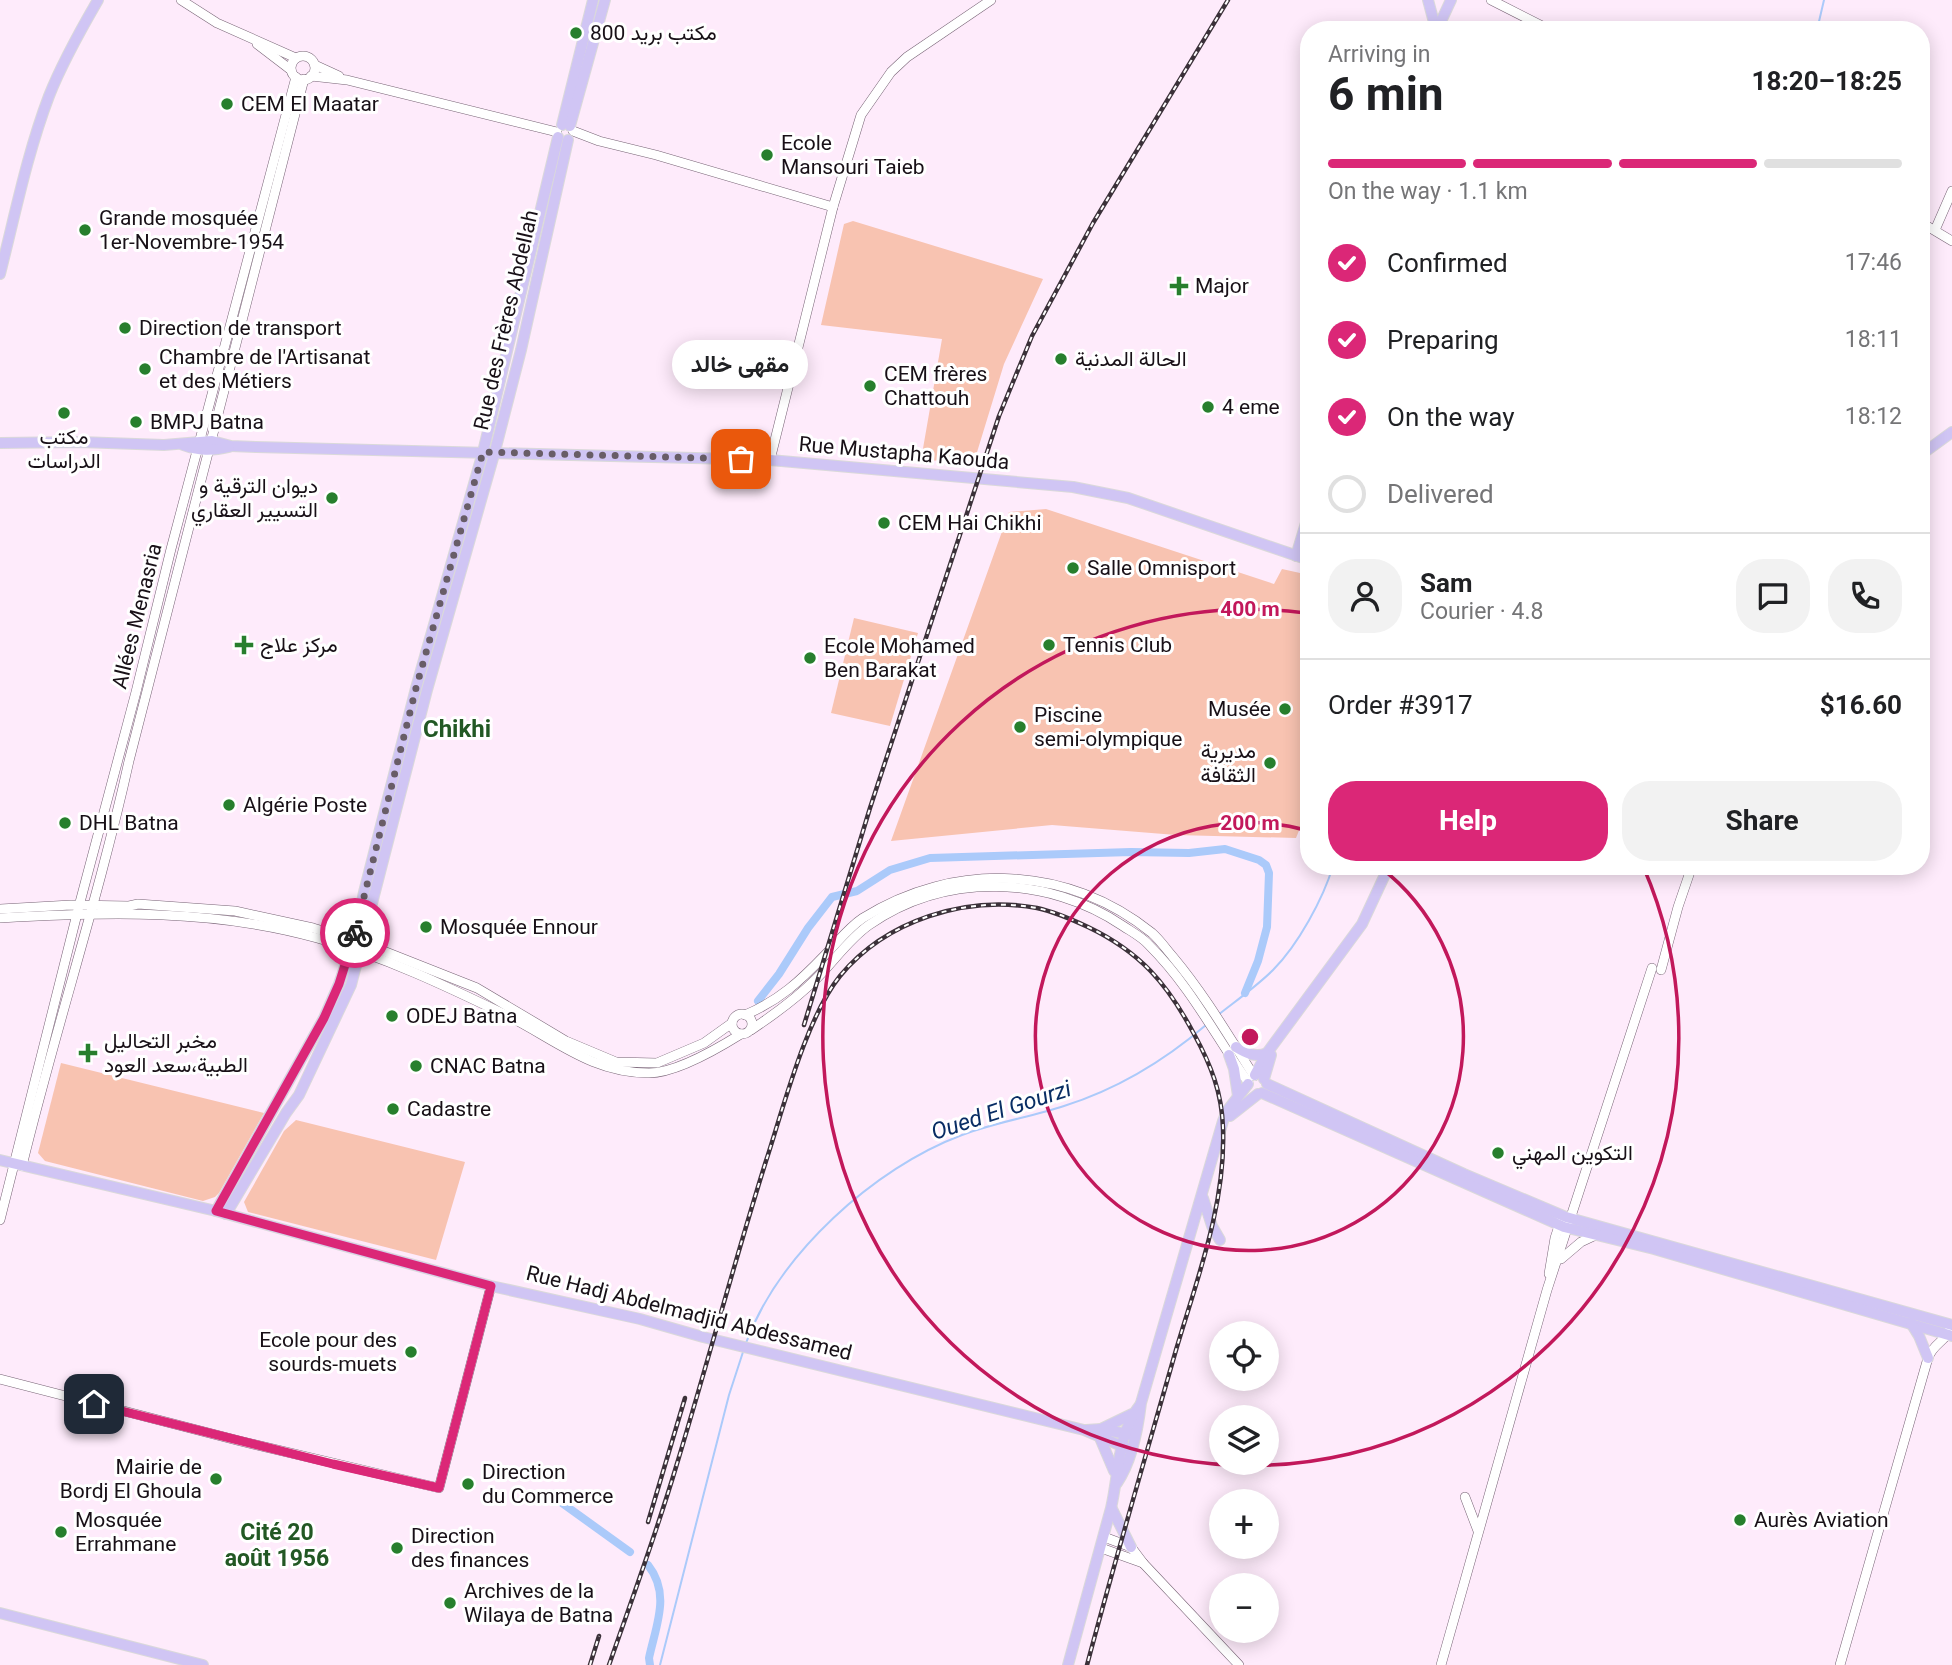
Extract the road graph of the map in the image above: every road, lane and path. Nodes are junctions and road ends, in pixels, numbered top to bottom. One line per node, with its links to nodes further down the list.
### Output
1 (98, 0): 24 (main road)
2 (181, 0): 12 (street)
3 (593, 0): 17 (main road, Rue des Frères Abdellah)
4 (605, 0): 17 (main road, Rue des Frères Abdellah)
5 (991, 0): 19 (street)
6 (1428, 0): 9 (main road)
7 (1451, 0): 10 (main road)
8 (1491, 0): 11 (street)
9 (1434, 21)
10 (1441, 21)
11 (1532, 21)
12 (244, 35): 13 (street); 15 (street)
13 (296, 58): 14 (street); 15 (street)
14 (314, 65): 15 (street); 16 (street)
15 (301, 76): 16 (street); 22 (street)
16 (347, 80): 17 (street)
17 (566, 132): 19 (street); 30 (main road, Rue des Frères Abdellah)
18 (1952, 191): 21 (street)
19 (832, 207): 31 (street)
20 (1930, 227): 21 (street)
21 (1935, 230): 23 (street)
22 (259, 233): 27 (street, Allées Menasria); 28 (street)
23 (1952, 241)
24 (0, 274)
25 (1952, 432): 29 (main road)
26 (0, 441): 27 (main road, Rue Mustapha Kaouda)
27 (198, 446): 28 (main road, Rue Mustapha Kaouda); 39 (street, Allées Menasria)
28 (211, 446): 30 (main road, Rue Mustapha Kaouda); 37 (street)
29 (1930, 448)
30 (489, 452): 31 (main road, Rue Mustapha Kaouda); 41 (main road, Rue des Frères Abdellah)
31 (770, 460): 33 (main road, Rue Mustapha Kaouda)
32 (1300, 543): 33 (main road)
33 (1296, 556): 34 (main road, Rue Mustapha Kaouda)
34 (1300, 557)
35 (1385, 875): 47 (main road)
36 (1689, 875): 57 (street)
37 (92, 905): 39 (street); 41 (street); 53 (street)
38 (0, 909): 39 (street)
39 (78, 910): 40 (street); 53 (street, Allées Menasria)
40 (0, 918)
41 (357, 946): 44 (street); 46 (street); 55 (main road, Rue des Frères Abdellah)
42 (1200, 999): 43 (street); 45 (street); 48 (street)
43 (745, 1015): 44 (street); 45 (street)
44 (732, 1023): 46 (street)
45 (751, 1030): 46 (street)
46 (741, 1034)
47 (1271, 1050): 48 (main road); 49 (main road)
48 (1232, 1051): 49 (street); 50 (main road)
49 (1257, 1083): 50 (main road); 51 (main road); 57 (main road)
50 (1238, 1096): 51 (main road)
51 (1225, 1120): 54 (main road)
52 (0, 1160): 53 (main road, Rue Hadj Abdelmadjid Abdessamed)
53 (18, 1165): 55 (main road, Rue Hadj Abdelmadjid Abdessamed); 56 (street)
54 (1202, 1195): 59 (main road); 69 (main road)
55 (221, 1213): 61 (main road, Rue Hadj Abdelmadjid Abdessamed)
56 (0, 1220)
57 (1566, 1222): 58 (main road); 60 (street); 62 (street); 65 (main road)
58 (1598, 1234): 60 (street); 63 (main road)
59 (1220, 1240)
60 (1557, 1263): 62 (street)
61 (491, 1286): 68 (street); 71 (main road, Rue Hadj Abdelmadjid Abdessamed)
62 (1547, 1290): 77 (street)
63 (1911, 1323): 64 (main road); 67 (main road)
64 (1926, 1327): 65 (main road); 66 (street)
65 (1951, 1330): 66 (street)
66 (1932, 1347): 67 (street)
67 (1928, 1358): 86 (street)
68 (0, 1379)
69 (1141, 1403): 70 (main road); 72 (main road)
70 (1132, 1414): 71 (main road); 72 (main road)
71 (1100, 1434): 72 (main road); 73 (main road); 74 (main road)
72 (1130, 1434): 73 (main road)
73 (1126, 1449): 74 (main road)
74 (1116, 1479): 76 (main road)
75 (1465, 1497): 77 (street)
76 (1111, 1508): 78 (main road); 79 (main road)
77 (1478, 1531): 85 (street)
78 (1102, 1542): 79 (street); 80 (street); 83 (main road)
79 (1131, 1547): 80 (street)
80 (1143, 1563): 84 (street)
81 (0, 1612): 82 (main road)
82 (203, 1665)
83 (1068, 1665)
84 (1239, 1665)
85 (1441, 1665)
86 (1840, 1665)

